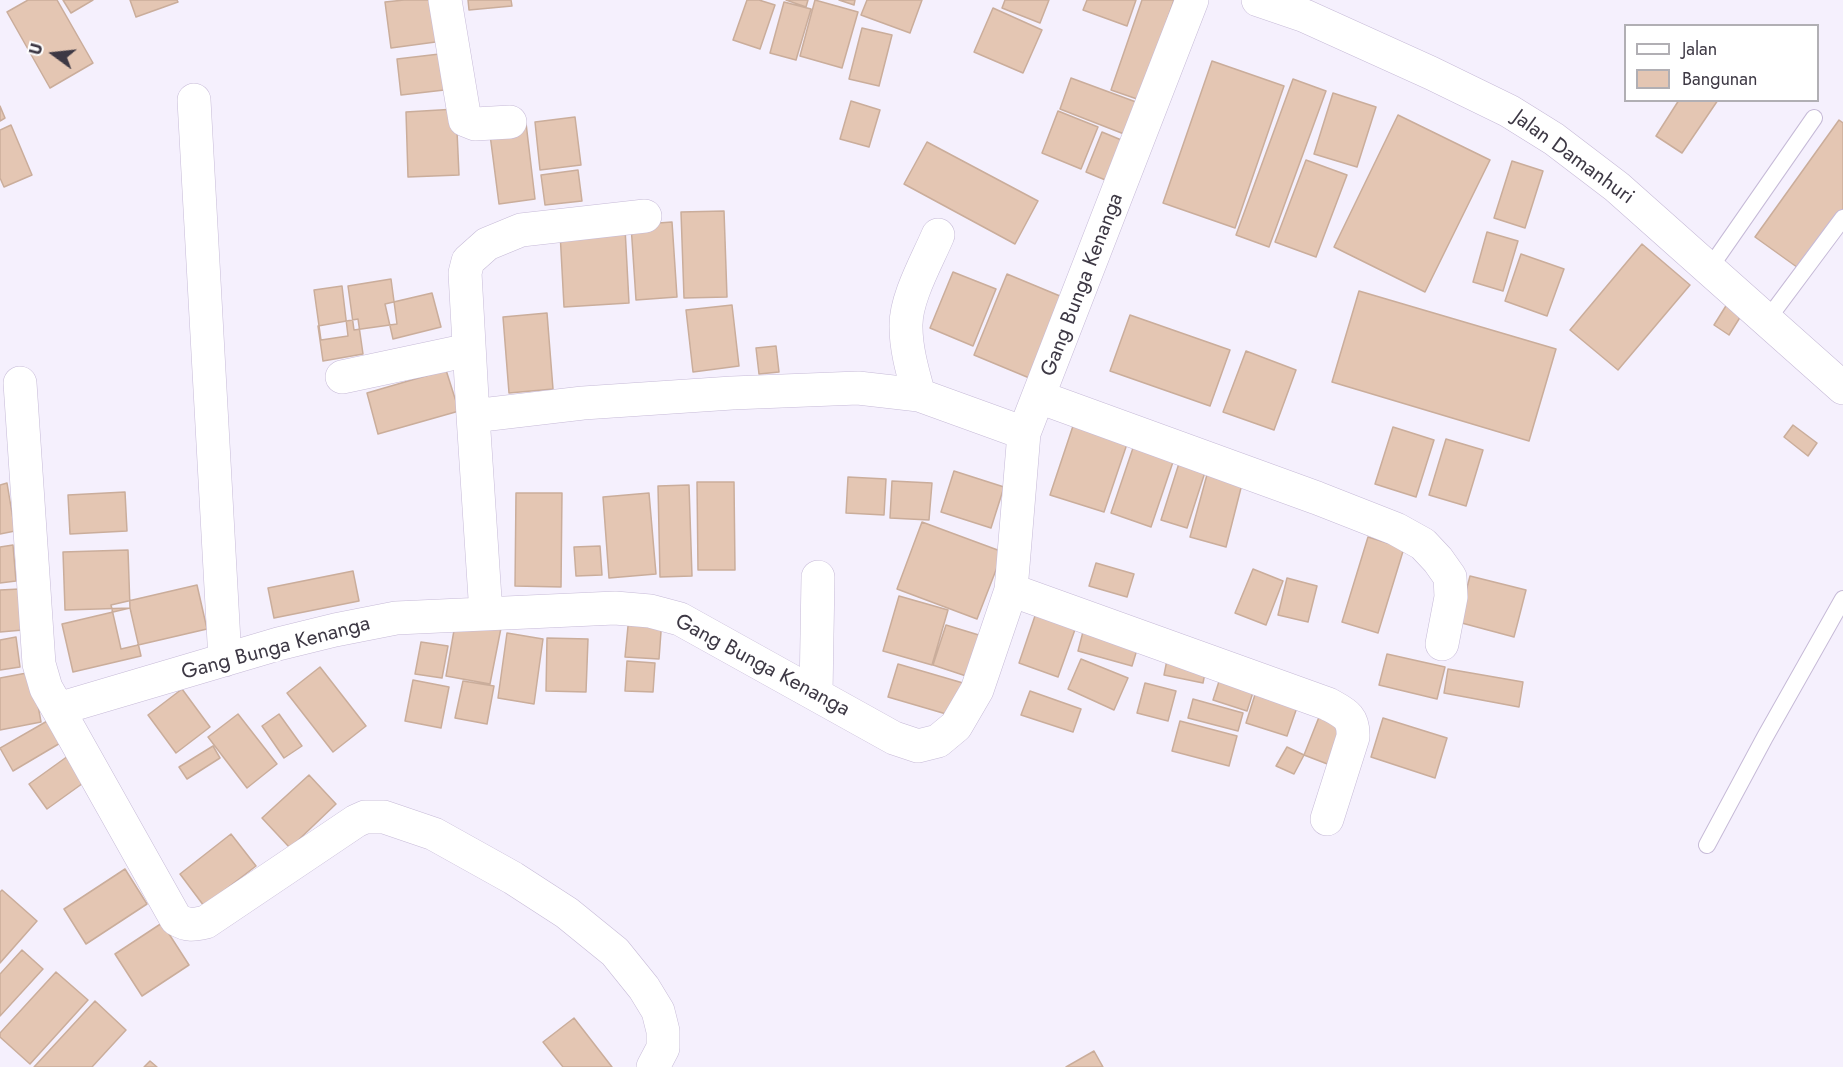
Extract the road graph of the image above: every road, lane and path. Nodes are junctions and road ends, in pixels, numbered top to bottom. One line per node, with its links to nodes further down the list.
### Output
1 (445, 0): 6 (street)
2 (1192, 0): 17 (street, Gang Bunga Kenanga)
3 (1258, 0): 10 (street, Jalan Damanhuri)
4 (194, 100): 25 (street)
5 (1814, 118): 10 (lane)
6 (510, 122)
7 (645, 216): 12 (street)
8 (1843, 218): 11 (lane)
9 (938, 235): 16 (street)
10 (1709, 268): 11 (street, Jalan Damanhuri)
11 (1767, 321): 15 (street, Jalan Damanhuri)
12 (469, 350): 13 (street); 18 (street)
13 (342, 377)
14 (20, 384): 27 (street)
15 (1843, 388)
16 (919, 395): 18 (street); 19 (street)
17 (1040, 397): 19 (street, Gang Bunga Kenanga); 24 (street)
18 (473, 416): 23 (street)
19 (1024, 434): 21 (street, Gang Bunga Kenanga)
20 (818, 577): 26 (street)
21 (1011, 590): 26 (street, Gang Bunga Kenanga); 28 (street)
22 (1843, 599): 29 (lane)
23 (486, 614): 25 (street, Gang Bunga Kenanga); 26 (street, Gang Bunga Kenanga)
24 (1442, 644)
25 (225, 660): 27 (street, Gang Bunga Kenanga)
26 (816, 694)
27 (58, 710): 30 (street)
28 (1327, 819)
29 (1707, 845)
30 (653, 1067)

